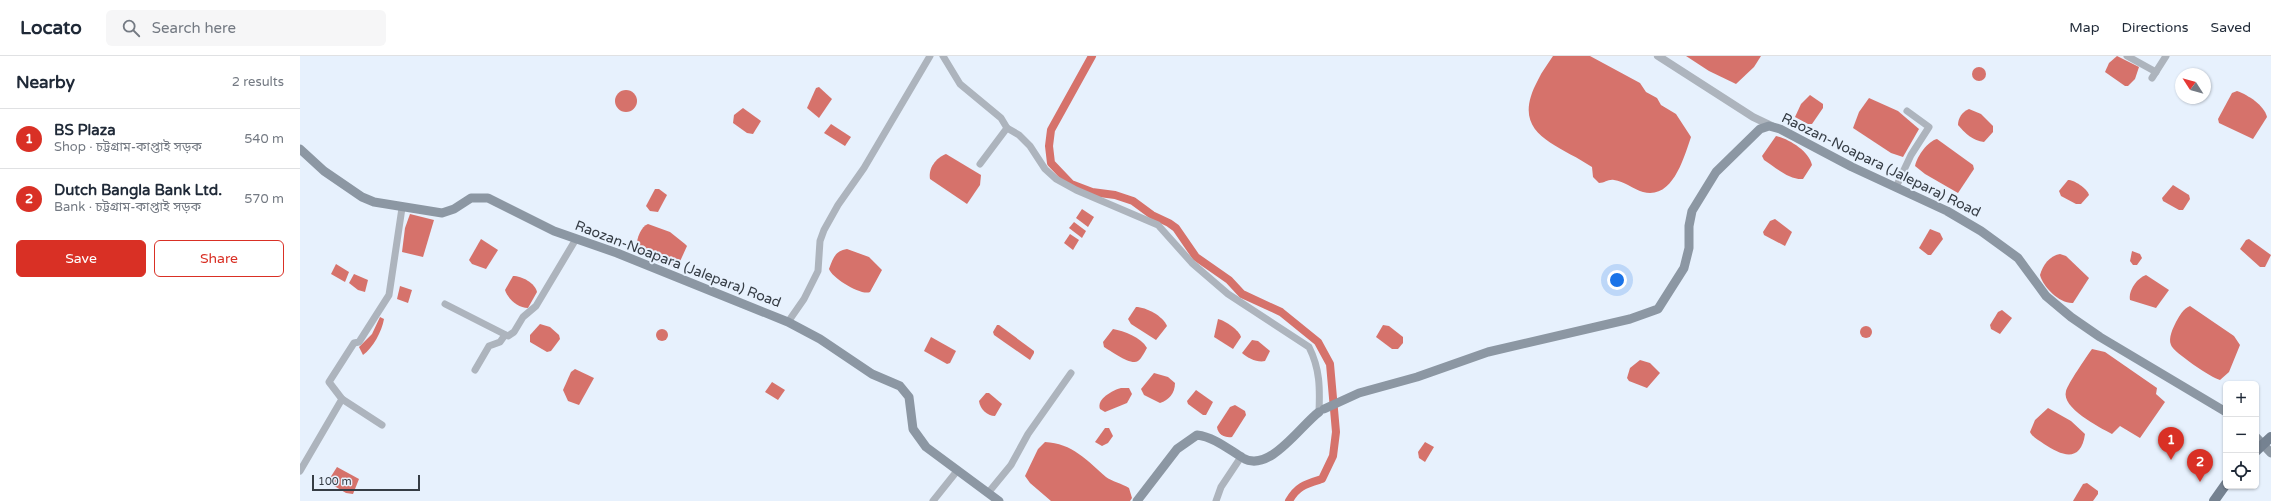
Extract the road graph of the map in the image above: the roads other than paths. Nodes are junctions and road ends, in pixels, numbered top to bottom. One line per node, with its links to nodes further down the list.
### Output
1 (930, 56): 15 (street)
2 (943, 56): 8 (street)
3 (2127, 56): 4 (street)
4 (2166, 56)
5 (1662, 57): 7 (street)
6 (1907, 111): 11 (street)
7 (1775, 127): 11 (main road, Raozan-Noapara (Jalepara) Road); 21 (main road, Raozan-Noapara (Jalepara) Road)
8 (1007, 128): 10 (street); 21 (street)
9 (300, 149): 12 (main road, Raozan-Noapara (Jalepara) Road)
10 (980, 164)
11 (1896, 187): 20 (main road, Raozan-Noapara (Jalepara) Road)
12 (402, 208): 13 (main road, Raozan-Noapara (Jalepara) Road); 19 (street)
13 (576, 238): 15 (main road, Raozan-Noapara (Jalepara) Road); 16 (street)
14 (446, 304): 16 (street)
15 (788, 322): 29 (main road, Raozan-Noapara (Jalepara) Road)
16 (505, 335): 17 (street)
17 (475, 370)
18 (1071, 373): 31 (street)
19 (342, 399): 22 (street); 28 (street)
20 (2223, 410)
21 (1322, 411): 27 (main road, Raozan-Noapara (Jalepara) Road)
22 (382, 425)
23 (2271, 437): 24 (main road)
24 (2259, 443)
25 (2259, 445): 26 (main road)
26 (2271, 453)
27 (1241, 457): 34 (main road, Raozan-Noapara (Jalepara) Road); 35 (street)
28 (300, 471)
29 (957, 471): 31 (main road, Raozan-Noapara (Jalepara) Road); 32 (street)
30 (2223, 488): 36 (main road)
31 (988, 493): 33 (main road, Raozan-Noapara (Jalepara) Road)
32 (933, 501)
33 (999, 501)
34 (1137, 501)
35 (1216, 501)
36 (2214, 501)

